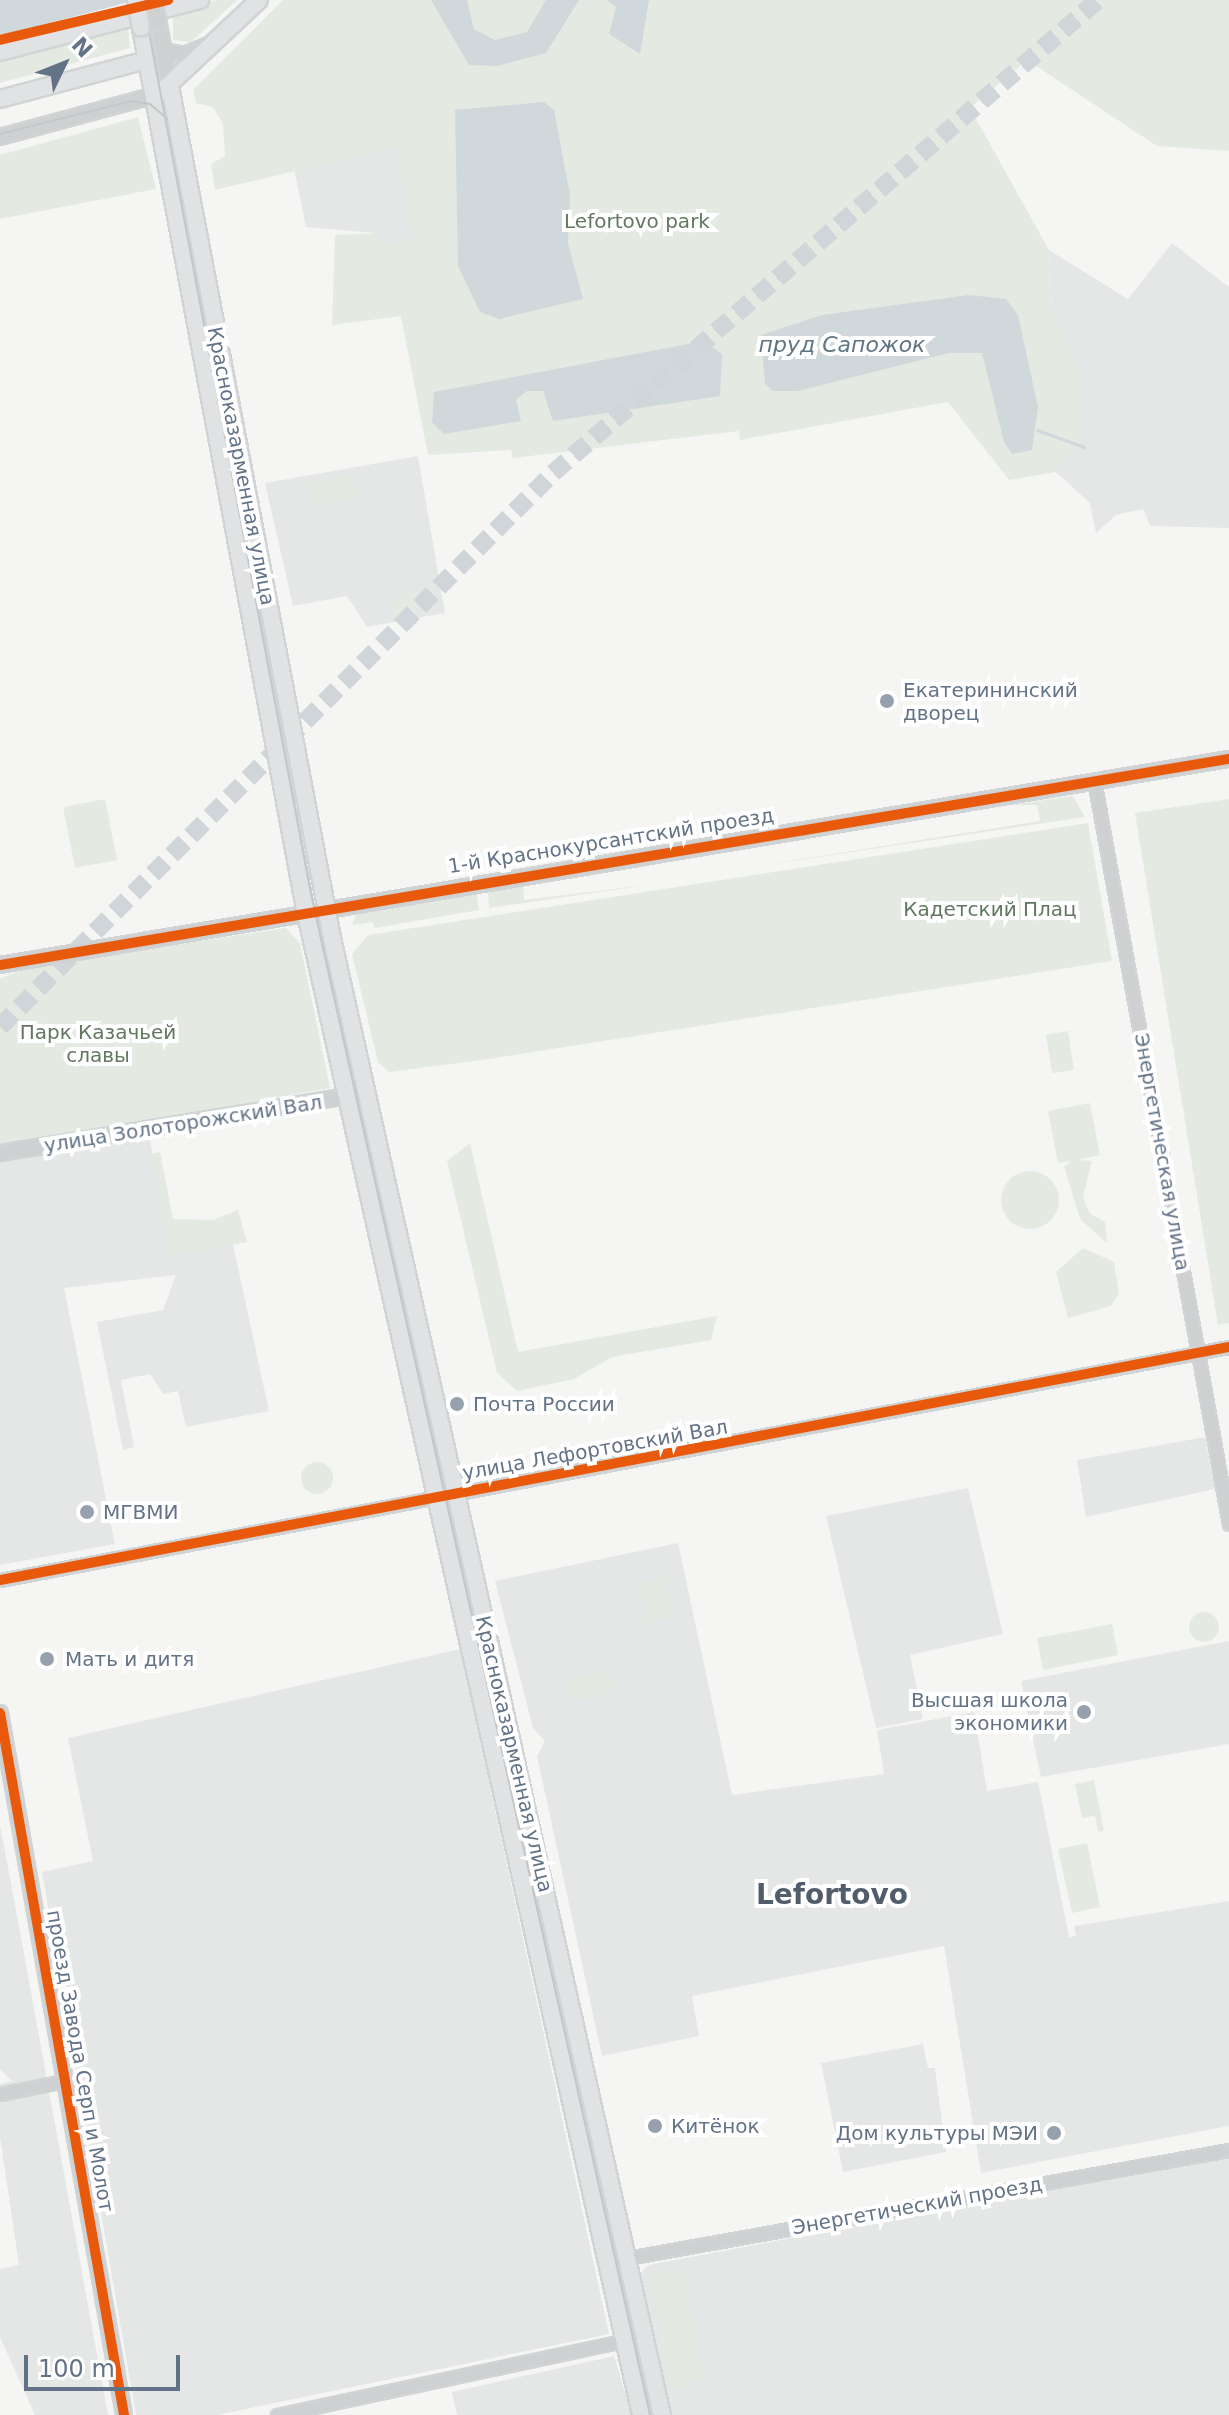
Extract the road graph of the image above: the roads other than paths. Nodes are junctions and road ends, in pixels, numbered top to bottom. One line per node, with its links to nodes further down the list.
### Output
1 (136, 0): 8 (main road, Красноказарменная улица, bridge)
2 (154, 0): 6 (street, Красноказарменная улица, bridge)
3 (200, 0): 7 (main road)
4 (259, 0): 5 (main road)
5 (220, 41): 6 (street); 9 (main road)
6 (164, 51): 9 (street, Красноказарменная улица)
7 (0, 52)
8 (147, 60): 10 (main road, Красноказарменная улица); 11 (main road)
9 (170, 86): 10 (main road); 15 (main road, Красноказарменная улица)
10 (152, 96): 12 (street); 16 (main road, Красноказарменная улица)
11 (0, 99)
12 (0, 137)
13 (1229, 759): 14 (street, 1-й Краснокурсантский проезд)
14 (1094, 780): 15 (street, 1-й Краснокурсантский проезд); 22 (street, Энергетическая улица)
15 (326, 906): 16 (street, 1-й Краснокурсантский проезд); 18 (main road, Красноказарменная улица)
16 (305, 909): 17 (street, 1-й Краснокурсантский проезд); 19 (main road, Красноказарменная улица)
17 (0, 965)
18 (366, 1093): 19 (street, улица Золоторожский Вал); 23 (main road, Красноказарменная улица)
19 (348, 1097): 20 (street, улица Золоторожский Вал); 24 (main road, Красноказарменная улица)
20 (0, 1153)
21 (1229, 1347): 22 (street, улица Лефортовский Вал)
22 (1196, 1353): 23 (street, улица Лефортовский Вал); 25 (street, Энергетическая улица)
23 (454, 1492): 24 (street, улица Лефортовский Вал); 31 (main road, Красноказарменная улица)
24 (437, 1496): 26 (street, улица Лефортовский Вал); 32 (main road, Красноказарменная улица)
25 (1229, 1524)
26 (0, 1580)
27 (0, 1713): 28 (street, проезд Завода Серп и Молот)
28 (64, 2081): 29 (street); 35 (street, проезд Завода Серп и Молот)
29 (0, 2094)
30 (1229, 2150): 31 (street, Энергетический проезд)
31 (629, 2257): 32 (street, Энергетический проезд); 33 (main road, Красноказарменная улица)
32 (605, 2262): 34 (main road, Красноказарменная улица)
33 (645, 2336): 34 (street); 38 (main road, Красноказарменная улица)
34 (625, 2342): 36 (street); 37 (main road, Красноказарменная улица)
35 (124, 2415)
36 (277, 2415)
37 (641, 2415)
38 (662, 2415)

